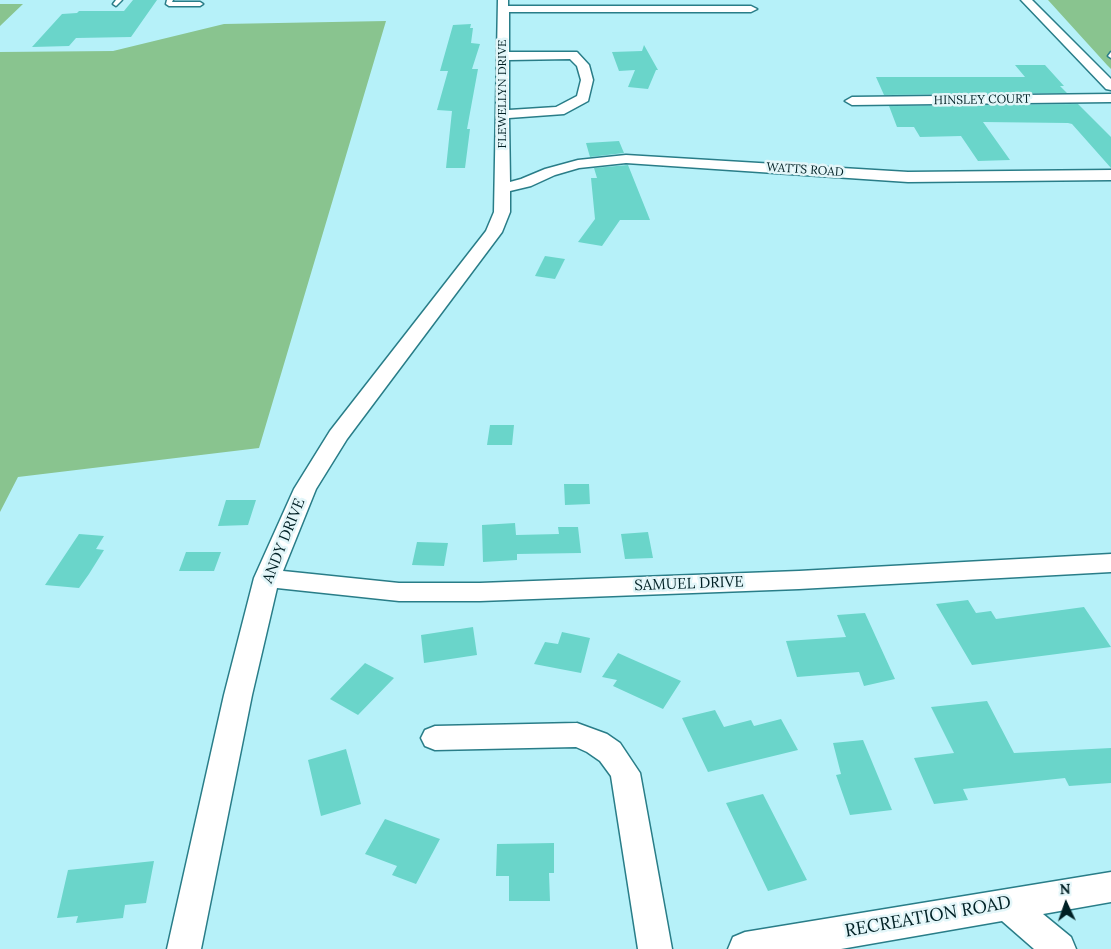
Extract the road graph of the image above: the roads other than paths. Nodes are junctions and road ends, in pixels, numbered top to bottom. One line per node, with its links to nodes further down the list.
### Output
1 (170, 0): 3 (lane)
2 (1026, 0): 7 (street)
3 (200, 4)
4 (503, 5): 5 (street); 6 (street, FLEWELLYN DRIVE)
5 (751, 10)
6 (503, 56): 10 (street, FLEWELLYN DRIVE); 10 (street)
7 (1111, 86)
8 (1111, 98): 9 (street, HINSLEY COURT)
9 (852, 101)
10 (503, 114): 12 (street, FLEWELLYN DRIVE)
11 (1111, 175): 12 (street, WATTS ROAD)
12 (503, 188): 14 (street, ANDY DRIVE)
13 (1111, 563): 14 (street, SAMUEL DRIVE)
14 (267, 578): 18 (street, ANDY DRIVE)
15 (435, 738): 19 (street)
16 (1111, 887): 17 (street, RECREATION ROAD)
17 (1007, 904): 20 (street, RECREATION ROAD); 21 (street)
18 (184, 949)
19 (655, 949)
20 (745, 949)
21 (1059, 949)

